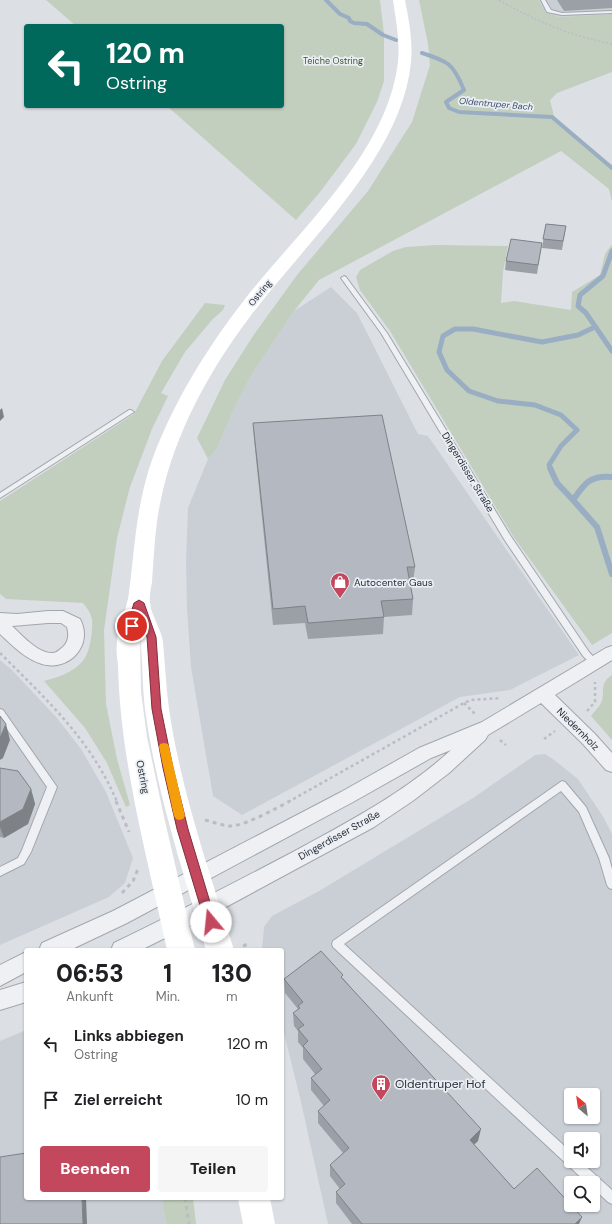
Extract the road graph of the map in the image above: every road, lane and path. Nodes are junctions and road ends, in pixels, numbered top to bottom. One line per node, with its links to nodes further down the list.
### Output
1 (398, 0): 7 (main road, Ostring)
2 (543, 0): 3 (lane)
3 (612, 12)
4 (344, 278): 12 (lane, Dingerdisser Straße)
5 (131, 412): 6 (lane)
6 (0, 496)
7 (139, 603): 22 (main road, Ostring); 24 (main road, Ostring)
8 (0, 619): 9 (street)
9 (0, 624)
10 (612, 652): 12 (street, Dingerdisser Straße)
11 (0, 654): 19 (path)
12 (595, 663): 13 (street, Dingerdisser Straße)
13 (543, 694): 16 (street, Dingerdisser Straße); 17 (street, Niedernholz)
14 (507, 697): 18 (path)
15 (0, 712): 21 (lane)
16 (488, 727): 22 (street, Dingerdisser Straße); 26 (street, Dingerdisser Straße)
17 (612, 766)
18 (202, 820)
19 (132, 839)
20 (138, 866): 25 (path)
21 (0, 872)
22 (196, 876): 24 (street, Dingerdisser Straße); 26 (main road, Ostring)
23 (612, 886): 36 (lane)
24 (168, 891): 27 (main road, Ostring); 28 (street, Dingerdisser Straße)
25 (119, 897)
26 (206, 908): 27 (street, Dingerdisser Straße); 31 (main road, Ostring)
27 (176, 924): 29 (street, Dingerdisser Straße); 30 (main road, Ostring)
28 (53, 948)
29 (125, 948)
30 (182, 948)
31 (219, 948)
32 (24, 962): 33 (street)
33 (0, 976)
34 (24, 993): 35 (street)
35 (0, 1000)
36 (564, 1155)
37 (579, 1168): 38 (lane)
38 (612, 1198)
39 (186, 1200): 41 (path)
40 (254, 1200): 42 (main road)
41 (189, 1224)
42 (259, 1224)

